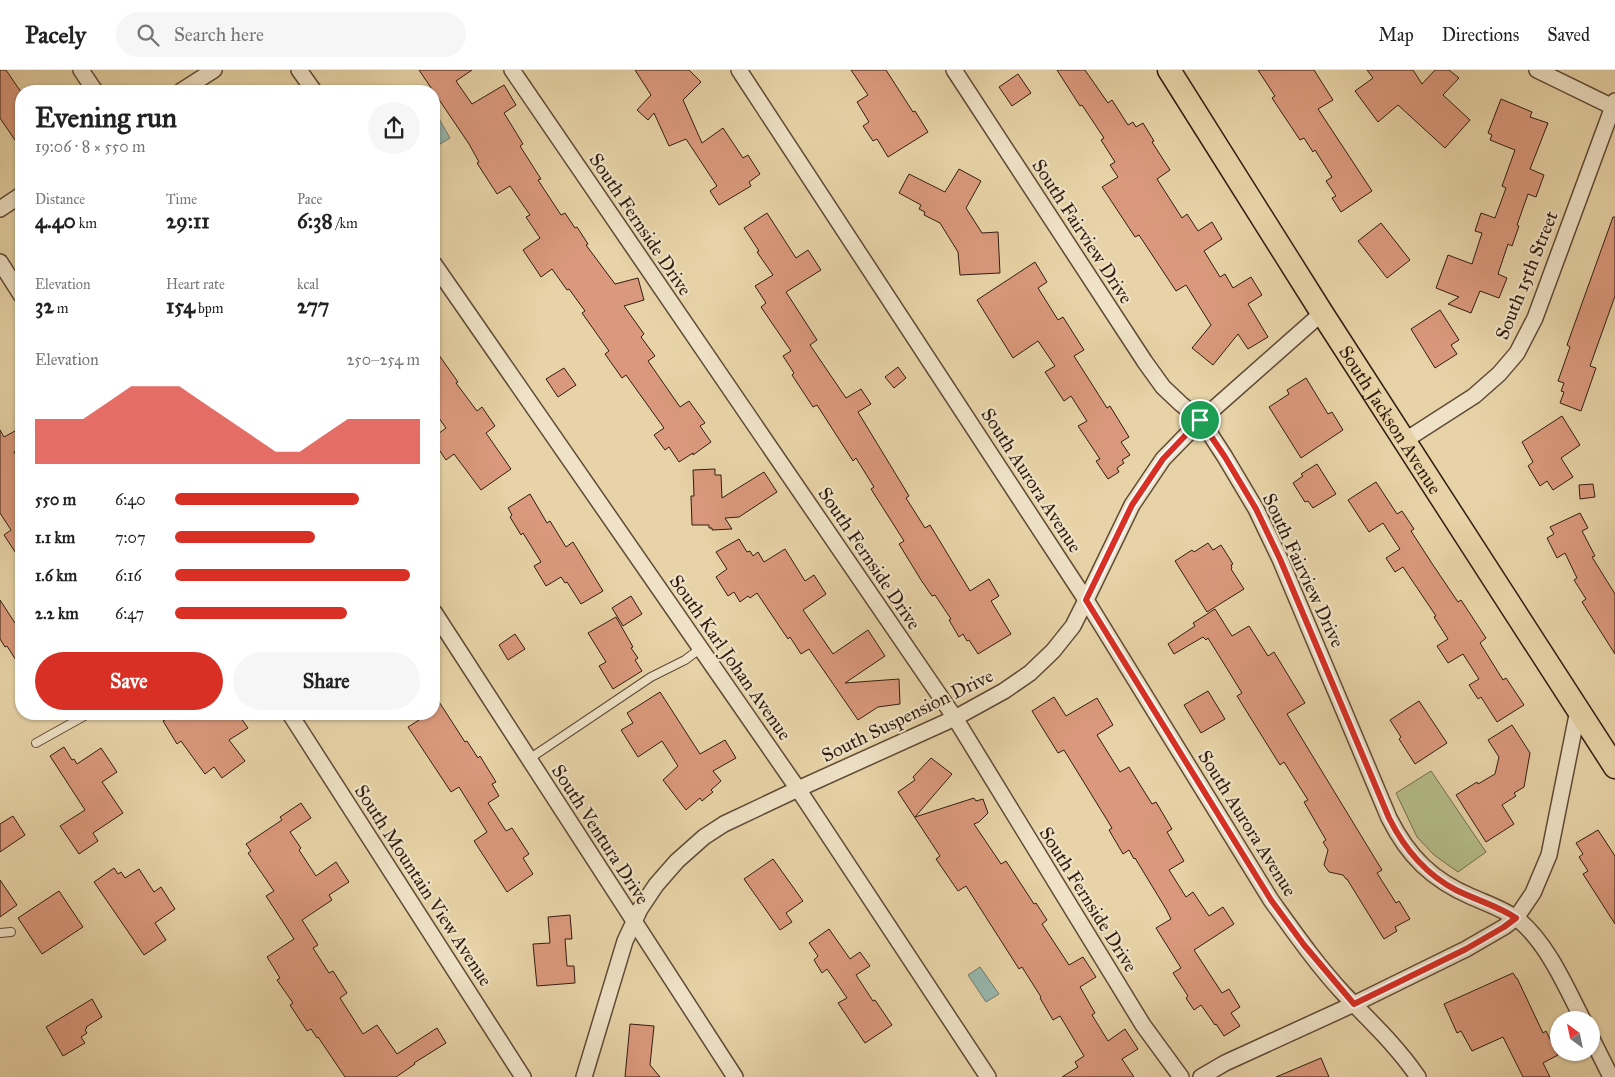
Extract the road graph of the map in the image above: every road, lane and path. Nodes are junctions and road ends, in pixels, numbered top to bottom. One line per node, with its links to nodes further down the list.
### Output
1 (81, 70): 9 (street)
2 (214, 70): 10 (street)
3 (299, 70): 11 (street)
4 (512, 70): 25 (street, South Fernside Drive)
5 (739, 70): 21 (street, South Aurora Avenue)
6 (954, 70): 19 (street, South Fairview Drive)
7 (1169, 70): 18 (main road, South Jackson Avenue)
8 (1537, 70): 12 (street)
9 (91, 85)
10 (190, 85)
11 (310, 85)
12 (1614, 105): 20 (street, South 15th Street)
13 (15, 199): 14 (street)
14 (0, 209)
15 (0, 262): 17 (street)
16 (440, 273): 23 (street, South Karl Johan Avenue)
17 (15, 286)
18 (1322, 313): 19 (street, South Suspension Drive); 20 (main road, South Jackson Avenue)
19 (1200, 420): 21 (street, South Suspension Drive); 32 (street, South Fairview Drive)
20 (1404, 441): 24 (main road, South Jackson Avenue)
21 (1086, 600): 25 (street, South Suspension Drive); 36 (street, South Aurora Avenue)
22 (440, 621): 29 (street, South Ventura Drive)
23 (701, 648): 29 (lane); 31 (street, South Karl Johan Avenue)
24 (1578, 710): 30 (main road, South Jackson Avenue); 32 (street)
25 (955, 718): 31 (street, South Suspension Drive); 43 (street, South Fernside Drive)
26 (77, 720): 28 (lane)
27 (294, 720): 39 (street, South Mountain View Avenue)
28 (36, 743)
29 (529, 759): 33 (street, South Ventura Drive)
30 (1615, 766)
31 (798, 788): 33 (street, South Suspension Drive); 42 (street, South Karl Johan Avenue)
32 (1516, 918): 36 (street); 37 (street, South Fairview Drive)
33 (634, 921): 40 (street, South Suspension Drive); 41 (street, South Ventura Drive)
34 (11, 932): 35 (lane)
35 (0, 933)
36 (1354, 1004): 44 (street); 45 (street, South Aurora Avenue)
37 (1577, 1011)
38 (1600, 1055): 46 (street)
39 (524, 1077)
40 (584, 1077)
41 (735, 1077)
42 (988, 1077)
43 (1181, 1077)
44 (1201, 1077)
45 (1418, 1077)
46 (1611, 1077)

